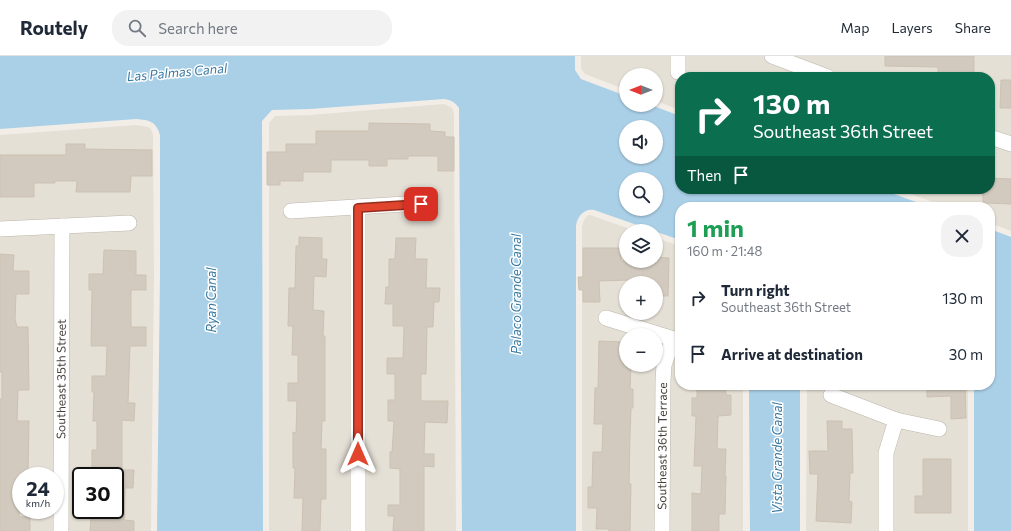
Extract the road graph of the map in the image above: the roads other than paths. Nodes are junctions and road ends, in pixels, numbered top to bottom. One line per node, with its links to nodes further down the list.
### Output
1 (678, 56): 3 (street)
2 (772, 56): 4 (street)
3 (678, 72)
4 (815, 72)
5 (995, 139): 6 (street)
6 (1011, 144)
7 (421, 204): 8 (street)
8 (358, 208): 9 (street); 20 (street)
9 (291, 211)
10 (129, 223): 11 (street)
11 (62, 226): 12 (street); 19 (street, Southeast 35th Street)
12 (0, 229)
13 (606, 318): 14 (street, Southeast 36th Terrace)
14 (675, 339)
15 (675, 344): 21 (street, Southeast 36th Terrace)
16 (831, 394): 17 (street)
17 (896, 420): 18 (street); 22 (street)
18 (939, 429)
19 (61, 531)
20 (358, 531)
21 (662, 531)
22 (886, 531)

